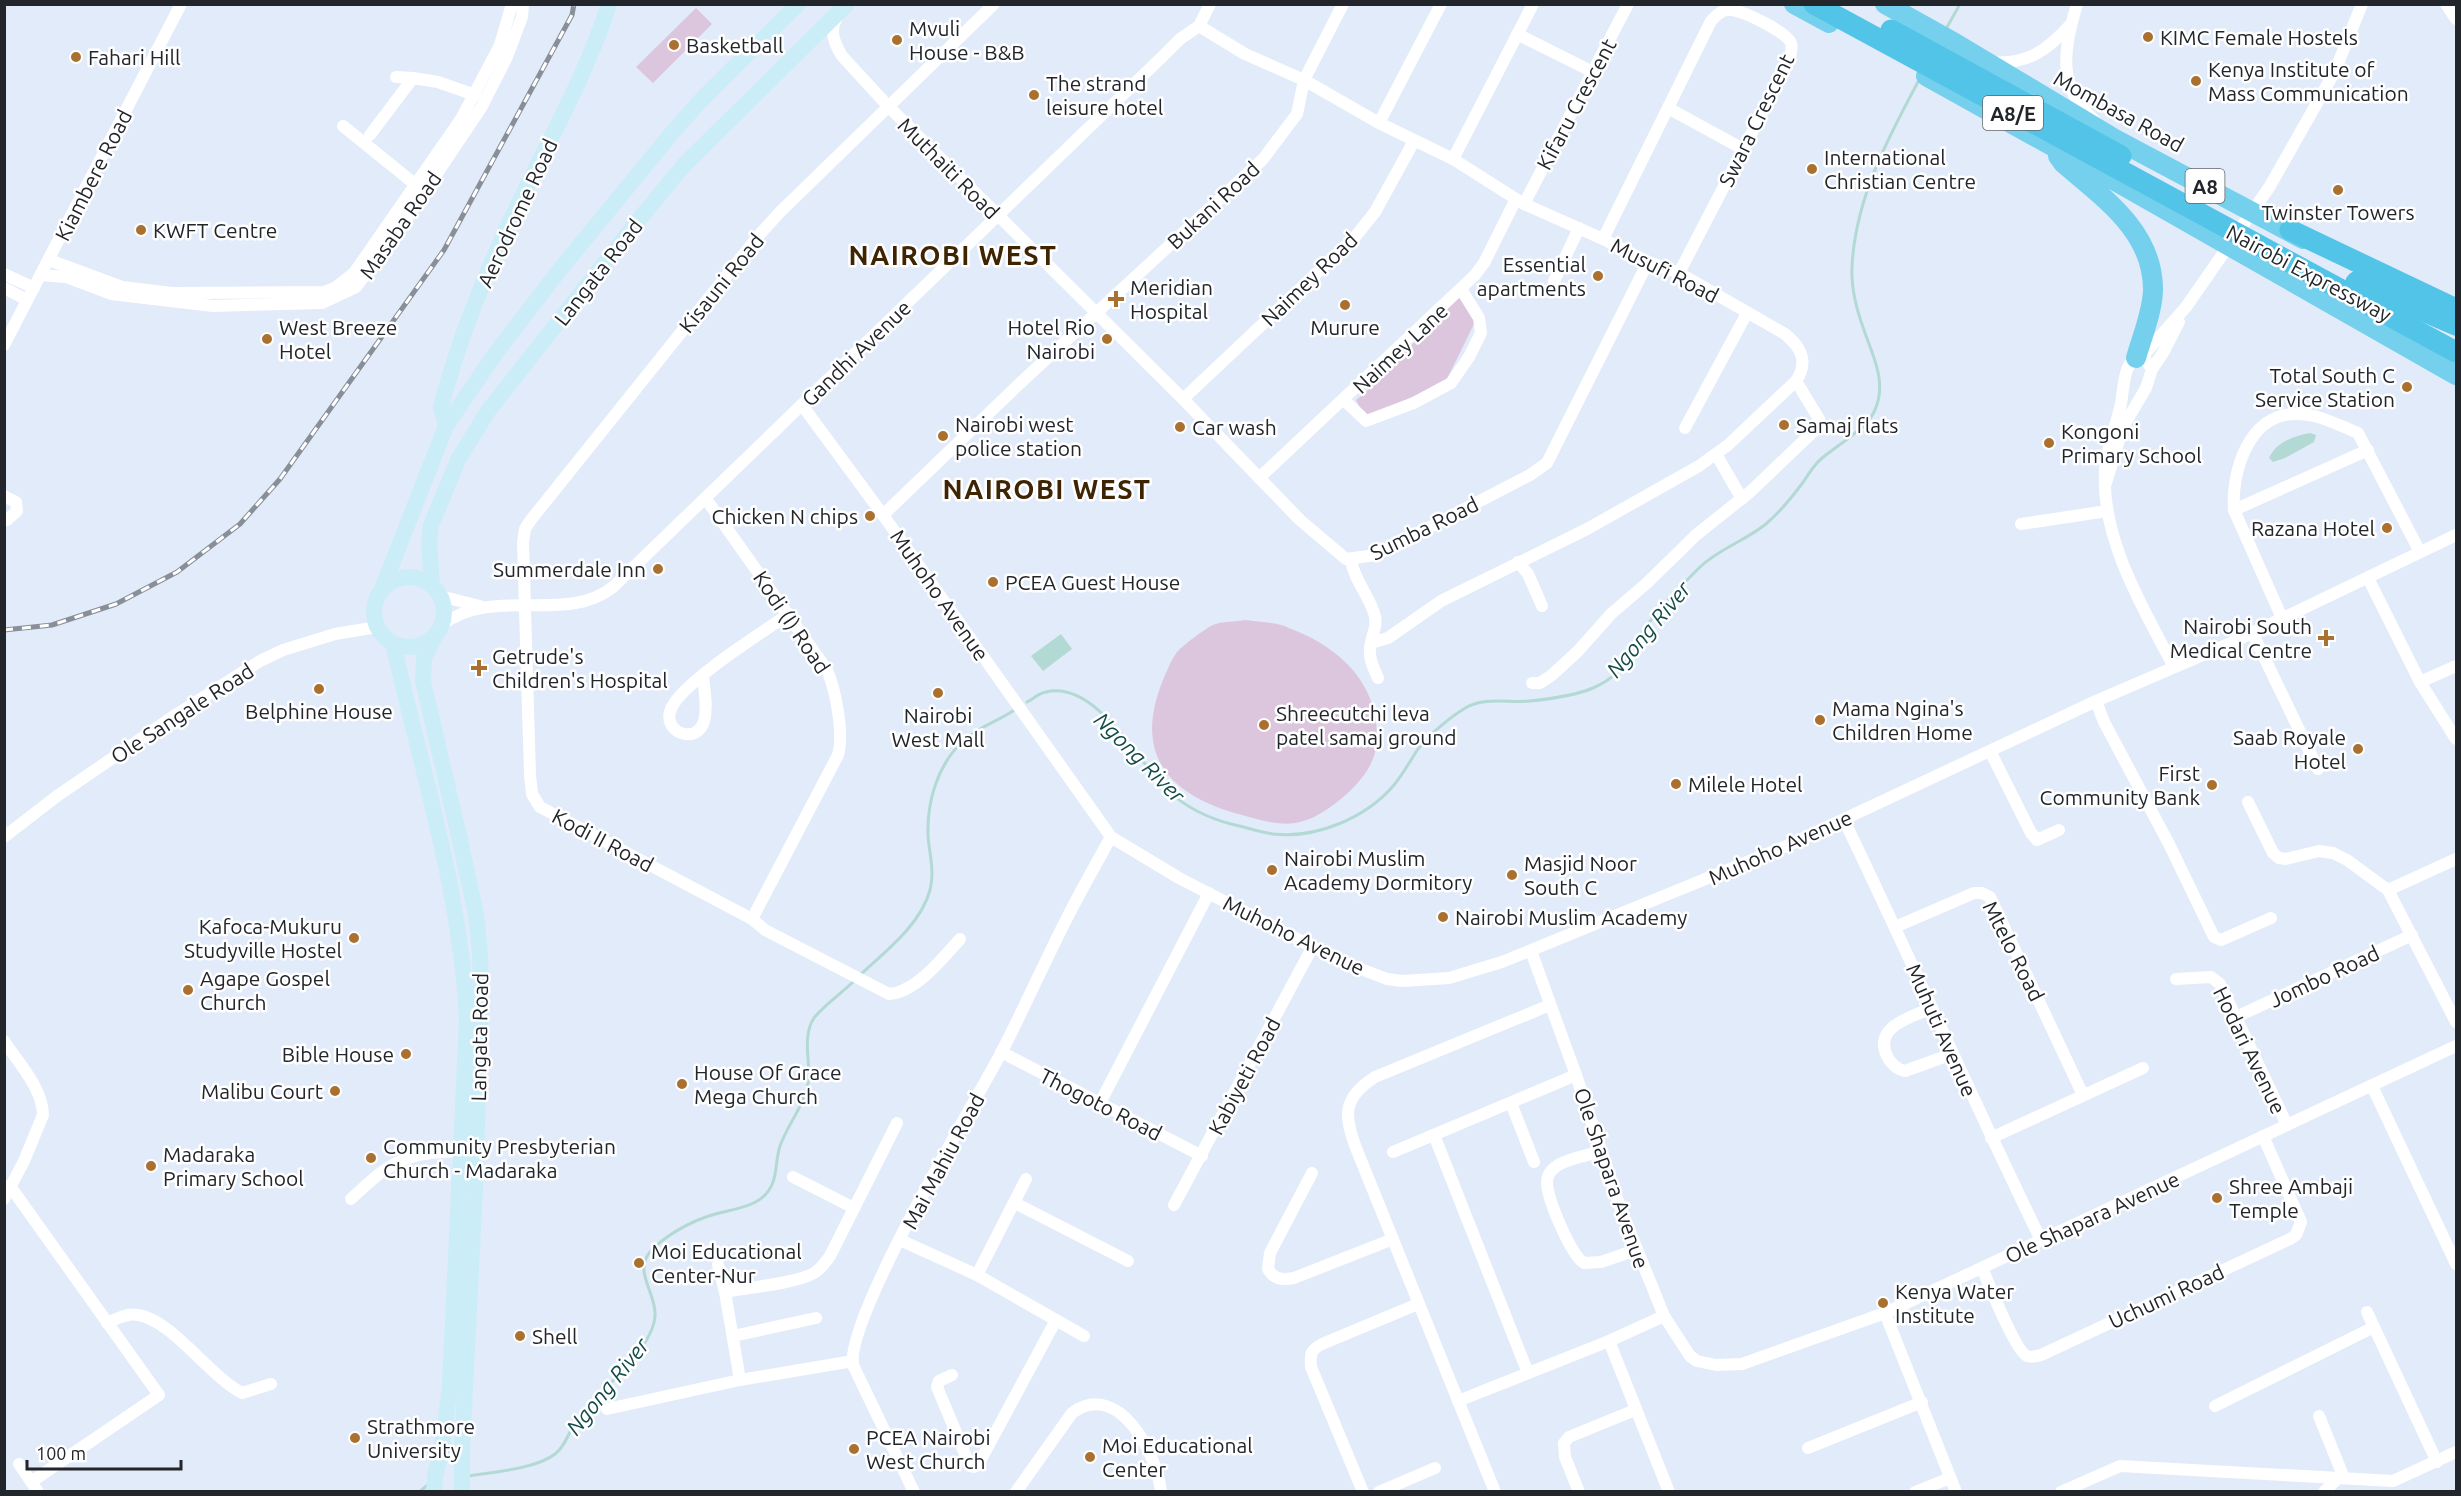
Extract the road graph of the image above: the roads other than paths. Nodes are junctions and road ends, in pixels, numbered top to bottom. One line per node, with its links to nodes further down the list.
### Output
1 (181, 4): 47 (street, Kiambere Road)
2 (512, 4): 25 (street, Masaba Road)
3 (523, 4): 25 (street, Masaba Road)
4 (609, 4): 73 (main road, Aerodrome Road)
5 (798, 4): 73 (main road, Langata Road)
6 (994, 4): 31 (street, Kisauni Road)
7 (1210, 4): 22 (street)
8 (1343, 4): 29 (street, Bukani Road)
9 (1441, 4): 33 (street)
10 (1533, 4): 23 (street)
11 (1628, 4): 26 (street, Kifaru Crescent)
12 (1794, 4): 38 (highway, A8)
13 (1814, 4): 66 (highway, Nairobi Expressway / A8/E)
14 (1843, 4): 53 (highway, Nairobi Expressway / A8/E)
15 (1885, 4): 24 (highway, Mombasa Road / A8)
16 (2077, 4): 21 (street)
17 (2362, 4): 67 (street)
18 (2446, 4): 20 (street)
19 (844, 7): 31 (street, Muthaiti Road); 93 (main road, Langata Road)
20 (2457, 18)
21 (2072, 23): 24 (street); 36 (street)
22 (1199, 26): 29 (street, Musufi Road); 43 (street, Gandhi Avenue)
23 (1518, 34): 26 (street); 40 (street)
24 (1986, 62): 36 (highway, Mombasa Road / A8)
25 (497, 65): 30 (street, Masaba Road); 41 (street, Masaba Road)
26 (1593, 72): 42 (street, Kifaru Crescent)
27 (396, 77): 28 (street)
28 (413, 78): 30 (street); 35 (street)
29 (1304, 80): 33 (street, Musufi Road); 61 (street, Bukani Road)
30 (475, 95): 41 (street, Masaba Road)
31 (888, 106): 43 (street, Muthaiti Road); 94 (street, Kisauni Road)
32 (1668, 108): 39 (street); 39 (street, Swara Crescent); 46 (street, Swara Crescent)
33 (1379, 123): 37 (street, Musufi Road)
34 (343, 126): 41 (street)
35 (370, 135)
36 (2115, 139): 45 (highway, Mombasa Road / A8)
37 (1414, 141): 40 (street, Musufi Road); 70 (street, Naimey Road)
38 (2051, 145): 67 (highway); 68 (highway, A8)
39 (1743, 148): 49 (street, Swara Crescent)
40 (1453, 159): 42 (street, Musufi Road)
41 (420, 188): 57 (street, Masaba Road); 59 (street, Masaba Road)
42 (1520, 202): 44 (street, Musufi Road); 56 (street, Naimey Lane)
43 (997, 216): 61 (street, Muthaiti Road); 72 (street, Gandhi Avenue)
44 (1579, 228): 46 (street, Musufi Road); 52 (street)
45 (2290, 230): 60 (highway); 63 (highway, Mombasa Road / A8)
46 (1603, 239): 48 (street, Musufi Road)
47 (49, 260): 51 (street, Kiambere Road); 57 (street, Masaba Road)
48 (1648, 262): 49 (street, Musufi Road); 89 (street, Sumba Road)
49 (1679, 273): 62 (street, Musufi Road)
50 (4, 274): 55 (street)
51 (41, 275): 55 (street, Kiambere Road); 59 (street, Masaba Road)
52 (1554, 281)
53 (2356, 282): 63 (highway); 64 (highway, Nairobi Expressway / A8/E)
54 (4, 288): 58 (street)
55 (34, 288): 58 (street, Kiambere Road)
56 (1461, 289): 71 (street, Naimey Lane); 71 (street)
57 (260, 291): 59 (street)
58 (27, 300): 65 (street, Kiambere Road)
59 (258, 304)
60 (2457, 309)
61 (1096, 313): 70 (street, Sumba Road); 84 (street, Bukani Road)
62 (1747, 313): 69 (street, Musufi Road); 74 (street)
63 (2457, 326)
64 (2457, 338)
65 (4, 345)
66 (2457, 352)
67 (2141, 367): 78 (street); 78 (street)
68 (2457, 375)
69 (1796, 381): 76 (street); 81 (street)
70 (1183, 399): 77 (street, Sumba Road)
71 (1344, 400): 77 (street, Naimey Lane)
72 (802, 405): 80 (street, Gandhi Avenue); 84 (street, Muhoho Avenue)
73 (446, 426): 92 (main road, Langata Road)
74 (1685, 428)
75 (2368, 450): 82 (street); 82 (street); 88 (street)
76 (1716, 454): 81 (street); 90 (street)
77 (1259, 478): 89 (street, Sumba Road)
78 (2106, 483): 83 (street)
79 (4, 496): 85 (street)
80 (706, 499): 94 (street, Gandhi Avenue); 97 (street, Kodi (I) Road)
81 (1742, 499): 109 (street)
82 (2235, 510): 98 (street)
83 (2107, 511): 86 (street); 105 (street)
84 (883, 515): 118 (street, Muhoho Avenue)
85 (7, 520)
86 (2021, 524)
87 (2457, 535): 88 (street, Muhoho Avenue)
88 (2420, 552): 91 (street, Muhoho Avenue)
89 (1351, 560): 103 (street)
90 (1518, 562): 95 (street); 103 (street)
91 (2368, 578): 98 (street, Muhoho Avenue); 108 (street)
92 (382, 589): 93 (main road); 99 (main road)
93 (436, 590): 96 (street, Gandhi Avenue); 100 (main road)
94 (526, 604): 96 (street, Gandhi Avenue); 123 (street, Kodi II Road)
95 (1542, 606)
96 (481, 607): 100 (street, Gandhi Avenue)
97 (789, 614): 106 (street); 123 (street, Kodi (I) Road)
98 (2282, 618): 101 (street, Muhoho Avenue)
99 (376, 627): 102 (main road); 117 (street, Ole Sangale Road)
100 (438, 630): 102 (main road); 203 (main road, Langata Road)
101 (2252, 632): 105 (street, Muhoho Avenue); 113 (street)
102 (393, 643): 149 (main road, Langata Road)
103 (1371, 643): 107 (street)
104 (2457, 666): 108 (street)
105 (2174, 667): 110 (street, Muhoho Avenue)
106 (703, 675): 106 (street)
107 (1378, 678)
108 (2420, 682): 111 (street)
109 (1532, 683)
110 (2096, 701): 112 (street, Muhoho Avenue); 122 (street)
111 (2457, 739)
112 (1990, 751): 115 (street, Muhoho Avenue); 116 (street)
113 (2318, 769)
114 (2248, 802): 120 (street)
115 (1844, 820): 124 (street, Muhuti Avenue); 128 (street, Muhoho Avenue)
116 (2060, 830)
117 (4, 837)
118 (1112, 837): 121 (street, Muhoho Avenue); 136 (street, Mai Mahiu Road)
119 (2457, 859): 120 (street)
120 (2388, 890): 125 (street)
121 (1209, 893): 127 (street, Muhoho Avenue); 142 (street)
122 (2271, 918)
123 (752, 919): 126 (street)
124 (1896, 927): 131 (street, Muhuti Avenue); 141 (street, Mtelo Road)
125 (2412, 935): 132 (street, Jombo Road); 133 (street)
126 (960, 939)
127 (1312, 946): 128 (street, Muhoho Avenue); 152 (street, Kabiyeti Road)
128 (1531, 951): 130 (street, Ole Shapara Avenue)
129 (2176, 979): 132 (street, Hodari Avenue)
130 (1550, 1005): 139 (street, Ole Shapara Avenue); 163 (street)
131 (1932, 1008): 137 (street, Muhuti Avenue); 137 (street)
132 (2236, 1017): 145 (street, Hodari Avenue)
133 (2457, 1022)
134 (4, 1041): 157 (street)
135 (2457, 1046): 140 (street, Ole Shapara Avenue)
136 (1001, 1052): 142 (street, Thogoto Road); 164 (street, Mai Mahiu Road)
137 (1952, 1054): 148 (street, Muhuti Avenue)
138 (2143, 1068): 141 (street)
139 (1576, 1075): 143 (street); 150 (street, Ole Shapara Avenue)
140 (2372, 1086): 145 (street, Ole Shapara Avenue); 168 (street)
141 (2083, 1095): 148 (street)
142 (1100, 1103): 152 (street, Thogoto Road)
143 (1511, 1103): 146 (street); 153 (street)
144 (897, 1123): 162 (street)
145 (2287, 1125): 147 (street, Ole Shapara Avenue)
146 (1434, 1135): 151 (street); 185 (street)
147 (2263, 1136): 165 (street, Ole Shapara Avenue); 170 (street, Uchumi Road)
148 (1991, 1138): 165 (street, Muhuti Avenue)
149 (461, 1151): 159 (street); 200 (main road, Langata Road)
150 (1601, 1151): 166 (street, Ole Shapara Avenue); 166 (street)
151 (1393, 1152)
152 (1202, 1156): 161 (street, Kabiyeti Road)
153 (1534, 1162)
154 (1312, 1173): 163 (street)
155 (793, 1177): 162 (street)
156 (1026, 1179): 160 (street)
157 (10, 1186): 158 (street); 179 (street)
158 (4, 1199)
159 (351, 1199)
160 (1015, 1203): 167 (street); 171 (street)
161 (1174, 1205)
162 (854, 1208): 172 (street)
163 (1393, 1239): 173 (street)
164 (900, 1240): 171 (street); 184 (street, Mai Mahiu Road)
165 (2041, 1240): 170 (street, Ole Shapara Avenue)
166 (1636, 1250): 176 (street, Ole Shapara Avenue)
167 (1128, 1261)
168 (2457, 1264)
169 (718, 1265): 172 (street)
170 (1982, 1268): 175 (street, Ole Shapara Avenue)
171 (977, 1275): 178 (street)
172 (725, 1292): 181 (street)
173 (1418, 1304): 189 (street); 208 (street)
174 (2367, 1312): 180 (street)
175 (1885, 1313): 176 (street, Ole Shapara Avenue); 190 (street)
176 (1664, 1316): 183 (street)
177 (816, 1318): 181 (street)
178 (1056, 1320): 182 (street); 186 (street)
179 (107, 1323): 188 (street); 204 (street)
180 (2373, 1328): 191 (street); 197 (street)
181 (733, 1336): 187 (street)
182 (1084, 1336)
183 (1609, 1341): 185 (street); 193 (street)
184 (853, 1361): 187 (street); 205 (street)
185 (1528, 1373): 189 (street)
186 (952, 1375)
187 (740, 1380): 192 (street)
188 (271, 1384)
189 (1458, 1401): 210 (street)
190 (1922, 1402): 195 (street); 201 (street)
191 (2215, 1406)
192 (607, 1409)
193 (1635, 1410): 211 (street); 212 (street)
194 (2319, 1416): 202 (street)
195 (1808, 1448)
196 (2457, 1452): 197 (street)
197 (2437, 1462): 202 (street)
198 (19, 1464): 204 (street)
199 (1435, 1468): 209 (street)
200 (438, 1476)
201 (1950, 1478): 213 (street); 214 (street)
202 (2341, 1478): 215 (street); 216 (street)
203 (461, 1484)
204 (35, 1487)
205 (914, 1491)
206 (1016, 1491): 207 (street)
207 (1161, 1491)
208 (1363, 1491)
209 (1379, 1491)
210 (1495, 1491)
211 (1579, 1491)
212 (1669, 1491)
213 (1916, 1491)
214 (1956, 1491)
215 (2061, 1491)
216 (2324, 1491)

